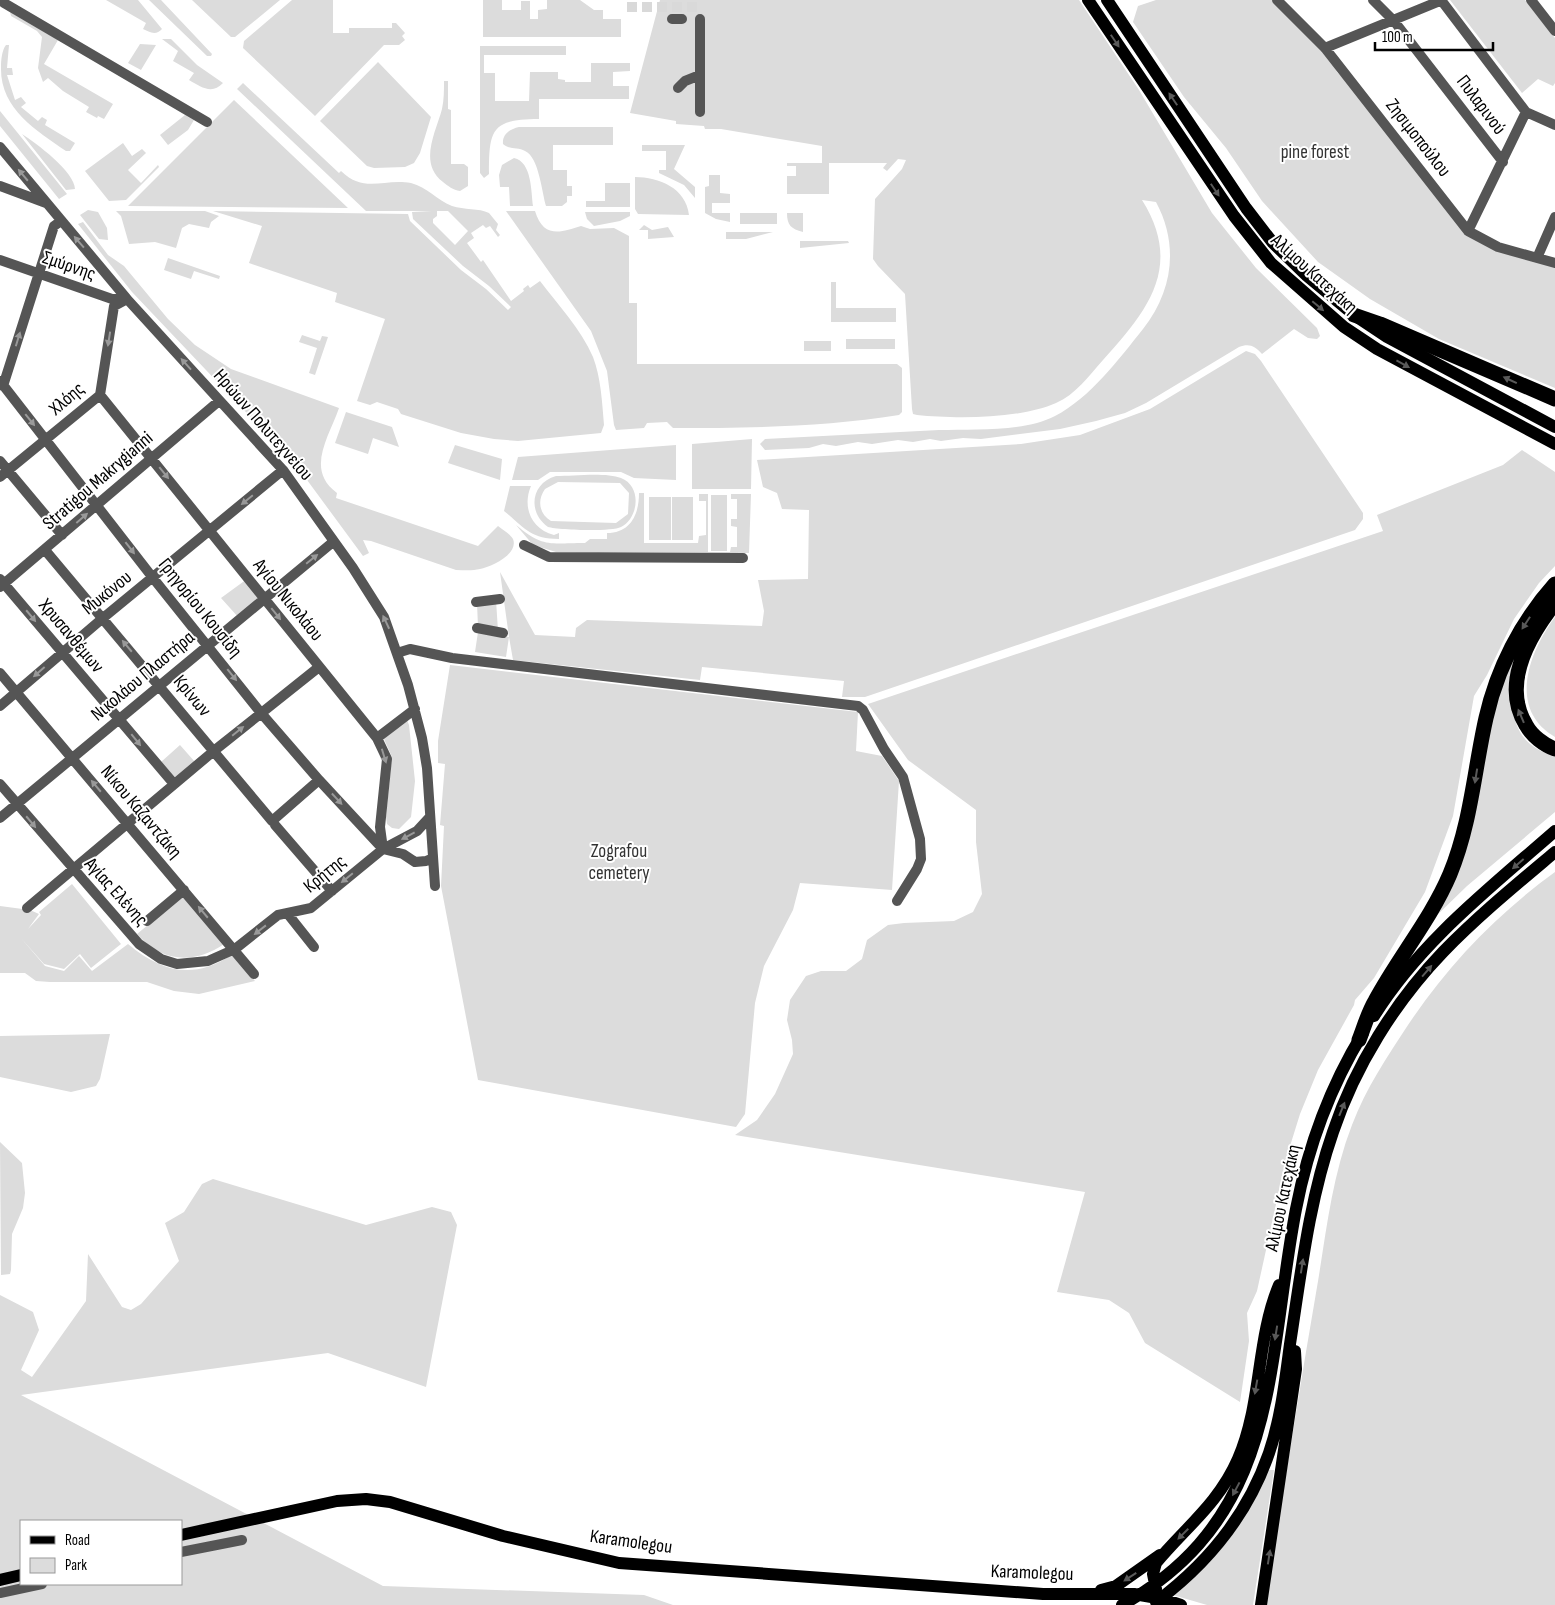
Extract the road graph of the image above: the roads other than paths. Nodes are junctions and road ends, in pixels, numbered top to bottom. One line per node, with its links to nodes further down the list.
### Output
1 (1088, 0): 37 (main road, Αλίμου Κατεχάκη, one-way to 37)
2 (1107, 0): 30 (main road, Αλίμου Κατεχάκη, one-way to 2)
3 (1277, 0): 11 (street, Ζησιμοπούλου)
4 (1373, 0): 9 (street, Πυλαρινού)
5 (1442, 0): 9 (street); 15 (street)
6 (1531, 0): 10 (street)
7 (4, 3): 16 (street)
8 (700, 19): 12 (street)
9 (1394, 21): 11 (street); 19 (street, Πυλαρινού)
10 (1555, 31)
11 (1325, 48): 24 (street, Ζησιμοπούλου)
12 (700, 75): 13 (street); 14 (street)
13 (678, 88)
14 (700, 112)
15 (1526, 112): 17 (street); 19 (street)
16 (207, 122)
17 (1555, 125)
18 (0, 147): 21 (street, Ηρώων Πολυτεχνείου, one-way to 18)
19 (1503, 162): 24 (street)
20 (0, 186): 21 (street)
21 (47, 204): 23 (street, Ηρώων Πολυτεχνείου)
22 (1555, 217): 25 (street)
23 (61, 221): 28 (street); 29 (street, Ηρώων Πολυτεχνείου, one-way to 23)
24 (1468, 231): 25 (street, Ζησιμοπούλου)
25 (1537, 258): 27 (street, Ζησιμοπούλου)
26 (0, 260): 28 (street, Σμύρνης)
27 (1555, 263)
28 (39, 274): 29 (street, Σμύρνης); 31 (street, one-way to 28)
29 (127, 299): 32 (street, Χλόης, one-way to 32); 34 (street, Ηρώων Πολυτεχνείου, one-way to 29)
30 (1354, 315): 33 (highway, one-way to 30); 35 (main road, Αλίμου Κατεχάκη)
31 (2, 384): 36 (street, Γρηγορίου Κουσίδη, one-way to 36)
32 (100, 394): 36 (street, Χλόης); 38 (street, Αγίου Νικολάου)
33 (1555, 399)
34 (218, 400): 38 (street, Stratigou Makrygianni); 40 (street, Ηρώων Πολυτεχνείου)
35 (1555, 427)
36 (46, 439): 41 (street, Χλόης); 42 (street, Γρηγορίου Κουσίδη)
37 (1555, 444)
38 (151, 458): 42 (street, Stratigou Makrygianni); 43 (street, Αγίου Νικολάου, one-way to 43)
39 (0, 461): 41 (street)
40 (284, 470): 43 (street, Μυκόνου, one-way to 43); 45 (street, Ηρώων Πολυτεχνείου)
41 (4, 474): 44 (street)
42 (96, 505): 44 (street, Stratigou Makrygianni, one-way to 42); 49 (street, Γρηγορίου Κουσίδη, one-way to 49)
43 (210, 530): 49 (street, Μυκόνου); 52 (street, Αγίου Νικολάου)
44 (62, 535): 47 (street, Stratigou Makrygianni)
45 (332, 542): 52 (street, Νικολάου Πλαστήρα, one-way to 45); 61 (street, Ηρώων Πολυτεχνείου, one-way to 45)
46 (524, 545): 48 (street)
47 (45, 550): 50 (street, Stratigou Makrygianni); 56 (street, Κρίνων)
48 (743, 558)
49 (153, 578): 56 (street, Μυκόνου); 59 (street, Γρηγορίου Κουσίδη)
50 (1, 583): 60 (street, Χρυσανθέμων, one-way to 60)
51 (1555, 584): 97 (highway, one-way to 97)
52 (264, 598): 59 (street, Νικολάου Πλαστήρα); 62 (street, Αγίου Νικολάου, one-way to 62)
53 (500, 599): 54 (street)
54 (476, 602)
55 (1555, 603): 71 (highway, one-way to 55)
56 (103, 618): 60 (street, Μυκόνου); 64 (street, Κρίνων, one-way to 56)
57 (477, 628): 58 (street)
58 (503, 633)
59 (208, 645): 64 (street, Νικολάου Πλαστήρα); 68 (street, Γρηγορίου Κουσίδη, one-way to 68)
60 (62, 653): 65 (street, Μυκόνου, one-way to 65); 69 (street, Χρυσανθέμων)
61 (397, 653): 67 (street, Ηρώων Πολυτεχνείου); 90 (street)
62 (319, 667): 68 (street); 70 (street, Αγίου Νικολάου)
63 (0, 673): 65 (street, Νίκου Καζαντζάκη)
64 (160, 686): 69 (street, Νικολάου Πλαστήρα); 72 (street, Κρίνων)
65 (16, 692): 66 (street, Μυκόνου); 73 (street, Νίκου Καζαντζάκη)
66 (0, 706)
67 (415, 709): 70 (street); 79 (street, Ηρώων Πολυτεχνείου)
68 (261, 712): 72 (street, one-way to 68); 74 (street, Γρηγορίου Κουσίδη)
69 (120, 719): 73 (street, Νικολάου Πλαστήρα); 76 (street, Χρυσανθέμων, one-way to 76)
70 (377, 738): 83 (street, Αγίου Νικολάου, one-way to 83)
71 (1555, 749)
72 (215, 750): 76 (street); 80 (street, Κρίνων)
73 (72, 758): 77 (street, Νικολάου Πλαστήρα); 81 (street, Νίκου Καζαντζάκη, one-way to 73)
74 (319, 780): 80 (street); 83 (street, Γρηγορίου Κουσίδη, one-way to 83)
75 (0, 784): 77 (street, Αγίας Ελένης)
76 (174, 784): 81 (street)
77 (17, 804): 78 (street, Νικολάου Πλαστήρα); 86 (street, Αγίας Ελένης, one-way to 86)
78 (0, 818)
79 (429, 818): 83 (street, one-way to 83); 85 (street, Ηρώων Πολυτεχνείου)
80 (273, 823): 89 (street, Κρίνων)
81 (127, 824): 86 (street); 88 (street, Νίκου Καζαντζάκη)
82 (1555, 832): 97 (main road, Αλίμου Κατεχάκη, one-way to 97)
83 (383, 849): 85 (street); 89 (street, Κρήτης, one-way to 89)
84 (1555, 852): 99 (main road, Αλίμου Κατεχάκη, one-way to 84)
85 (432, 858): 87 (street, Ηρώων Πολυτεχνείου)
86 (72, 869): 91 (street); 95 (street, Αγίας Ελένης)
87 (435, 886)
88 (184, 890): 93 (street); 95 (street, Νίκου Καζαντζάκη, one-way to 88)
89 (332, 890): 92 (street, Κρήτης)
90 (897, 901)
91 (27, 908)
92 (287, 913): 94 (street); 95 (street, Κρήτης, one-way to 95)
93 (147, 921)
94 (314, 946)
95 (234, 949): 96 (street, Νίκου Καζαντζάκη)
96 (254, 974)
97 (1359, 1040): 98 (main road, Αλίμου Κατεχάκη)
98 (1287, 1266): 104 (main road, one-way to 104); 112 (main road, Αλίμου Κατεχάκη, one-way to 112)
99 (1295, 1314): 111 (main road, Αλίμου Κατεχάκη); 114 (main road, one-way to 99)
100 (206, 1530): 101 (main road, Karamolegou); 103 (street); 110 (main road, Karamolegou)
101 (182, 1536)
102 (242, 1540): 103 (street)
103 (210, 1547): 105 (street)
104 (1168, 1549): 110 (main road, one-way to 110); 111 (main road)
105 (182, 1552)
106 (20, 1576): 107 (main road)
107 (0, 1580)
108 (37, 1585): 109 (street)
109 (0, 1593)
110 (1085, 1594): 111 (main road)
111 (1157, 1602): 113 (main road)
112 (1122, 1605)
113 (1181, 1605)
114 (1261, 1605)

